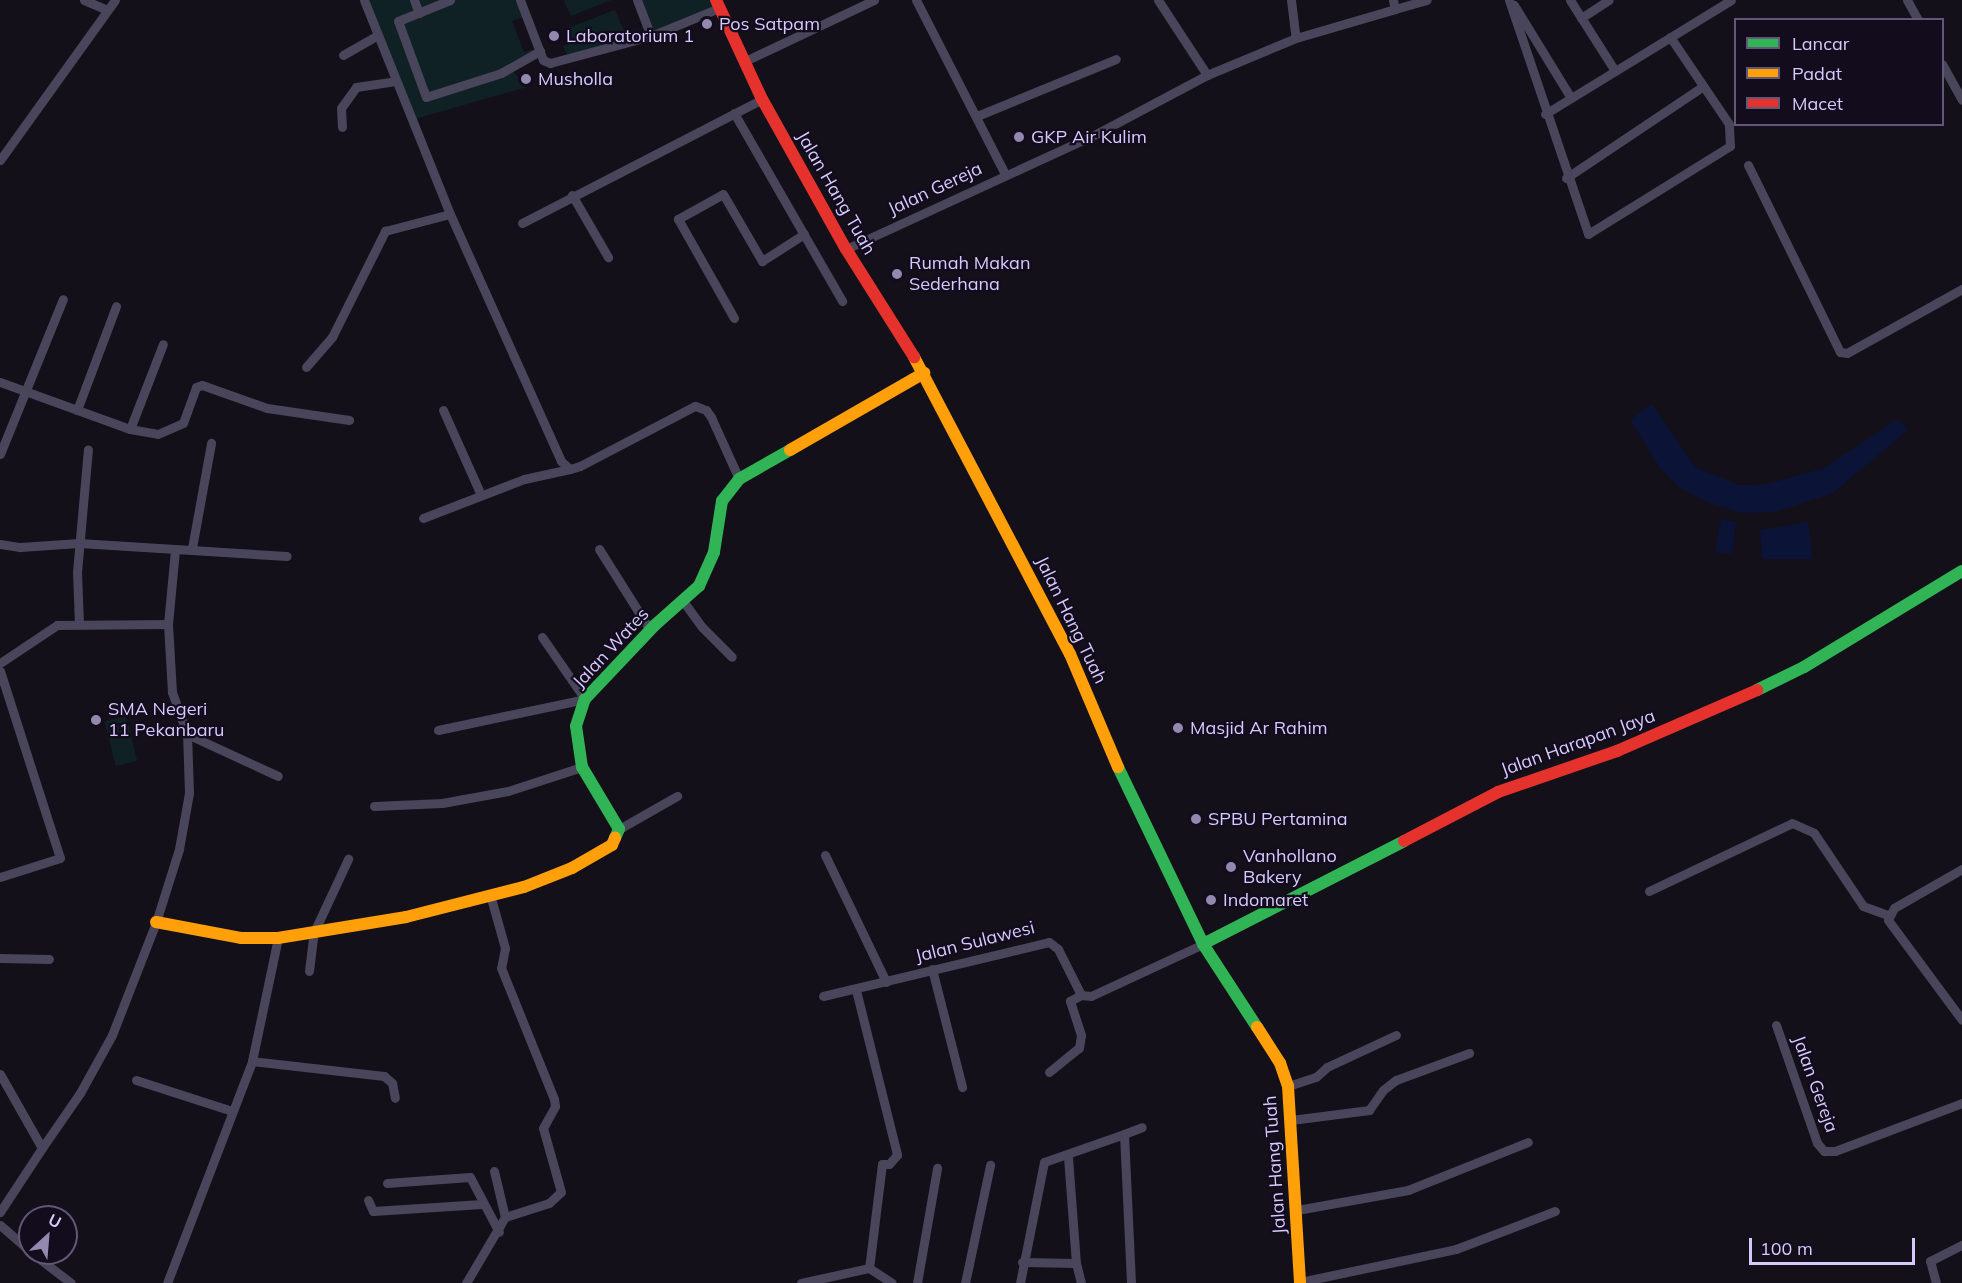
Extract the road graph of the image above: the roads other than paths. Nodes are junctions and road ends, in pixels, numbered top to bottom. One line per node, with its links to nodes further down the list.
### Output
1 (84, 0): 20 (street)
2 (115, 0): 20 (street)
3 (364, 0): 24 (street)
4 (414, 0): 21 (street)
5 (450, 0): 21 (street)
6 (520, 0): 28 (street)
7 (637, 0): 25 (street)
8 (874, 0): 31 (street)
9 (916, 0): 42 (street)
10 (1158, 0): 34 (street)
11 (1291, 0): 27 (street)
12 (1427, 0): 19 (street, Jalan Gereja)
13 (1510, 0): 37 (street); 41 (street)
14 (1570, 0): 22 (street)
15 (1609, 0): 22 (street)
16 (1731, 0): 26 (street)
17 (1907, 0): 23 (street)
18 (718, 4): 25 (street); 31 (street, Jalan Hang Tuah)
19 (1394, 4): 27 (street, Jalan Gereja)
20 (107, 10): 44 (street)
21 (419, 13): 28 (street)
22 (1581, 18): 33 (street)
23 (1917, 18)
24 (378, 35): 29 (street); 35 (street)
25 (651, 36): 28 (street)
26 (1670, 37): 33 (street); 36 (street)
27 (1296, 38): 34 (street, Jalan Gereja)
28 (540, 51)
29 (343, 55)
30 (1116, 59): 42 (street)
31 (743, 62): 38 (street, Jalan Hang Tuah)
32 (1944, 68): 39 (street)
33 (1615, 71): 37 (street)
34 (1207, 75): 46 (street, Jalan Gereja)
35 (396, 81): 43 (street); 49 (street)
36 (1702, 87): 47 (street); 47 (street)
37 (1571, 98): 41 (street)
38 (762, 99): 40 (street); 52 (street, Jalan Hang Tuah)
39 (1962, 100)
40 (734, 113): 48 (street); 51 (street)
41 (1545, 114): 47 (street)
42 (977, 116): 46 (street)
43 (342, 127)
44 (0, 160)
45 (1748, 165): 54 (street)
46 (1005, 174): 52 (street, Jalan Gereja)
47 (1566, 178)
48 (572, 195): 50 (street); 53 (street)
49 (450, 214): 60 (street); 71 (street)
50 (522, 223)
51 (804, 234): 56 (street); 58 (street)
52 (846, 249): 61 (street, Jalan Hang Tuah)
53 (608, 257)
54 (1962, 289)
55 (63, 299): 63 (street)
56 (842, 301)
57 (116, 306): 64 (street)
58 (734, 318)
59 (162, 344): 67 (street)
60 (306, 367)
61 (924, 373): 72 (street, Jalan Wates); 109 (street, Jalan Hang Tuah)
62 (0, 382): 63 (street)
63 (25, 391): 64 (street); 70 (street)
64 (77, 410): 67 (street)
65 (443, 410): 73 (street)
66 (349, 420): 67 (street)
67 (130, 429)
68 (211, 443): 77 (street)
69 (88, 449): 75 (street)
70 (0, 454)
71 (570, 469): 72 (street); 73 (street)
72 (740, 479): 82 (street, Jalan Wates)
73 (482, 495): 74 (street)
74 (423, 518)
75 (79, 543): 76 (street); 79 (street); 83 (street)
76 (0, 544)
77 (192, 548): 79 (street); 80 (street)
78 (599, 549): 85 (street)
79 (175, 550): 84 (street)
80 (288, 556)
81 (1962, 571): 109 (street, Jalan Harapan Jaya)
82 (683, 601): 85 (street, Jalan Wates); 87 (street)
83 (79, 624): 84 (street); 88 (street)
84 (168, 624): 93 (street)
85 (650, 630): 91 (street, Jalan Wates)
86 (542, 637): 91 (street)
87 (732, 657)
88 (0, 663)
89 (0, 671): 90 (street)
90 (2, 687): 102 (street)
91 (585, 699): 92 (street); 94 (street, Jalan Wates)
92 (438, 730)
93 (187, 735): 95 (street); 106 (street)
94 (582, 767): 97 (street); 98 (street, Jalan Wates)
95 (278, 776)
96 (677, 796): 98 (street)
97 (374, 806)
98 (619, 829): 104 (street)
99 (825, 855): 116 (street)
100 (348, 859): 107 (street)
101 (1962, 869): 105 (street)
102 (0, 878)
103 (1649, 891): 105 (street)
104 (492, 898): 107 (street); 112 (street)
105 (1888, 915): 120 (street)
106 (156, 921): 108 (street); 137 (street)
107 (314, 933): 108 (street); 114 (street)
108 (278, 938): 124 (street)
109 (1203, 944): 118 (street); 128 (street, Jalan Hang Tuah)
110 (0, 957): 111 (street)
111 (49, 959)
112 (501, 968): 115 (street); 148 (street)
113 (932, 969): 116 (street, Jalan Sulawesi); 118 (street, Jalan Sulawesi); 129 (street)
114 (309, 971)
115 (490, 971)
116 (886, 982): 117 (street, Jalan Sulawesi)
117 (856, 990): 119 (street, Jalan Sulawesi); 156 (street)
118 (1081, 995): 125 (street)
119 (823, 996)
120 (1962, 1020)
121 (1776, 1025): 131 (street, Jalan Gereja)
122 (1396, 1035): 128 (street)
123 (1469, 1053): 133 (street)
124 (252, 1061): 130 (street); 132 (street)
125 (1048, 1072)
126 (0, 1074): 137 (street)
127 (136, 1080): 132 (street)
128 (1288, 1086): 133 (street, Jalan Hang Tuah)
129 (962, 1087)
130 (395, 1098)
131 (1962, 1103)
132 (232, 1111): 158 (street)
133 (1291, 1120): 145 (street, Jalan Hang Tuah)
134 (1143, 1127): 135 (street)
135 (1124, 1134): 138 (street); 166 (street)
136 (1528, 1142): 145 (street)
137 (42, 1148): 147 (street)
138 (1068, 1156): 153 (street); 154 (street)
139 (990, 1165): 163 (street)
140 (937, 1168): 162 (street)
141 (494, 1171): 148 (street)
142 (387, 1183): 144 (street)
143 (368, 1200): 144 (street)
144 (482, 1204): 150 (street)
145 (1297, 1210): 167 (street, Jalan Hang Tuah)
146 (1555, 1211): 167 (street)
147 (0, 1212)
148 (505, 1216): 150 (street)
149 (0, 1225): 151 (street)
150 (499, 1232): 159 (street)
151 (18, 1241)
152 (1962, 1245): 168 (street)
153 (1022, 1262): 154 (street); 164 (street)
154 (1076, 1263): 165 (street)
155 (48, 1265): 157 (street)
156 (869, 1268): 160 (street); 161 (street)
157 (71, 1283)
158 (167, 1283)
159 (466, 1283)
160 (801, 1283)
161 (892, 1283)
162 (917, 1283)
163 (965, 1283)
164 (1020, 1283)
165 (1081, 1283)
166 (1131, 1283)
167 (1300, 1283)
168 (1936, 1283)

